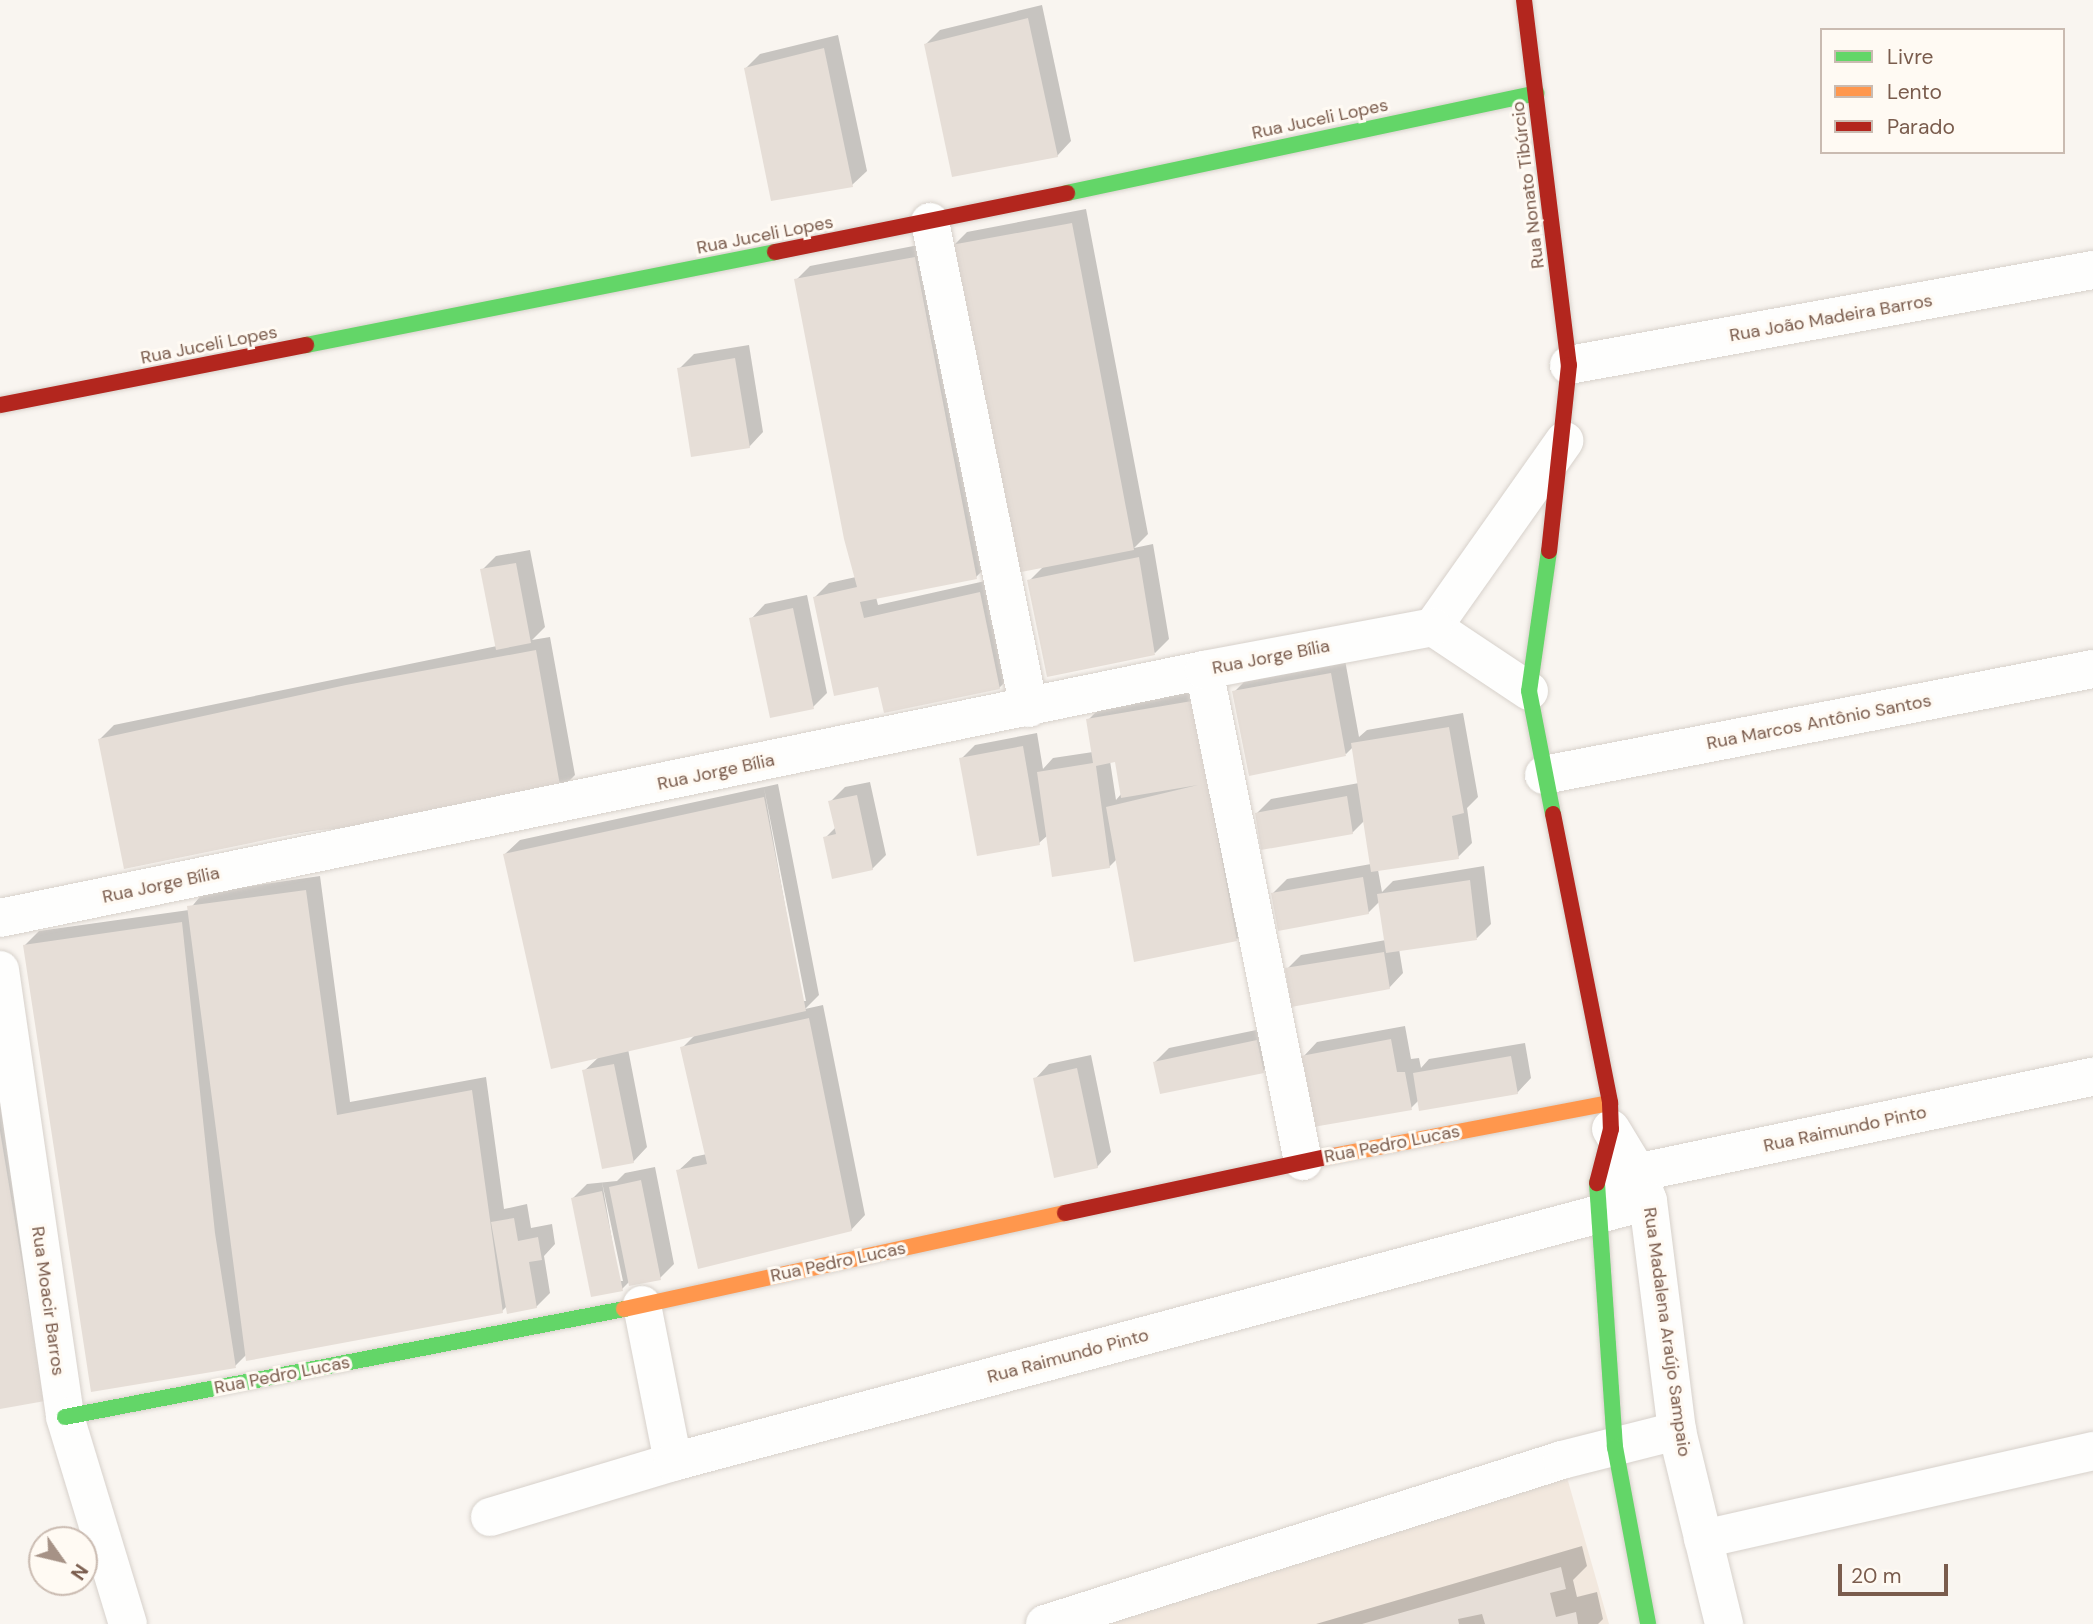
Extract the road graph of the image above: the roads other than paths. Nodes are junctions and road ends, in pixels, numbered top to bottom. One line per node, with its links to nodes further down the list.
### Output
1 (1524, 0): 2 (street, Rua Nonato Tibúrcio)
2 (1536, 93): 3 (street, Rua Juceli Lopes); 5 (street, Rua Nonato Tibúrcio)
3 (930, 222): 6 (street, Rua Juceli Lopes); 12 (street)
4 (2093, 270): 5 (street, Rua João Madeira Barros)
5 (1569, 365): 7 (street, Rua Madalena Araújo Sampaio)
6 (0, 405)
7 (1564, 441): 8 (street); 11 (street, Rua Madalena Araújo Sampaio)
8 (1433, 627): 10 (street, Rua Jorge Bília); 11 (street)
9 (2093, 669): 13 (street, Rua Marcos Antônio Santos)
10 (1204, 670): 12 (street, Rua Jorge Bília); 18 (street)
11 (1530, 691): 13 (street, Rua Madalena Araújo Sampaio)
12 (1029, 708): 14 (street, Rua Jorge Bília)
13 (1544, 775): 17 (street, Rua Madalena Araújo Sampaio)
14 (0, 918)
15 (0, 970): 22 (street, Rua Moacir Barros)
16 (2093, 1077): 19 (street, Rua Raimundo Pinto)
17 (1610, 1116): 18 (street, Rua Pedro Lucas); 19 (street, Rua Madalena Araújo Sampaio); 20 (street, Rua Madalena Araújo Sampaio)
18 (1303, 1161): 21 (street, Rua Pedro Lucas)
19 (1643, 1186): 20 (street, Rua Raimundo Pinto); 23 (street, Rua Madalena Araújo Sampaio)
20 (1597, 1197): 24 (street, Rua Madalena Araújo Sampaio); 26 (street, Rua Raimundo Pinto)
21 (642, 1305): 22 (street, Rua Pedro Lucas); 26 (street)
22 (65, 1417): 29 (street, Rua Moacir Barros)
23 (1677, 1431): 24 (street); 28 (street, Rua Madalena Araújo Sampaio)
24 (1615, 1447): 30 (street); 31 (street, Rua Madalena Araújo Sampaio)
25 (2093, 1451): 28 (street)
26 (673, 1462): 27 (street, Rua Raimundo Pinto)
27 (490, 1517)
28 (1703, 1539): 32 (street, Rua Madalena Araújo Sampaio)
29 (128, 1624)
30 (1045, 1624)
31 (1648, 1624)
32 (1724, 1624)

